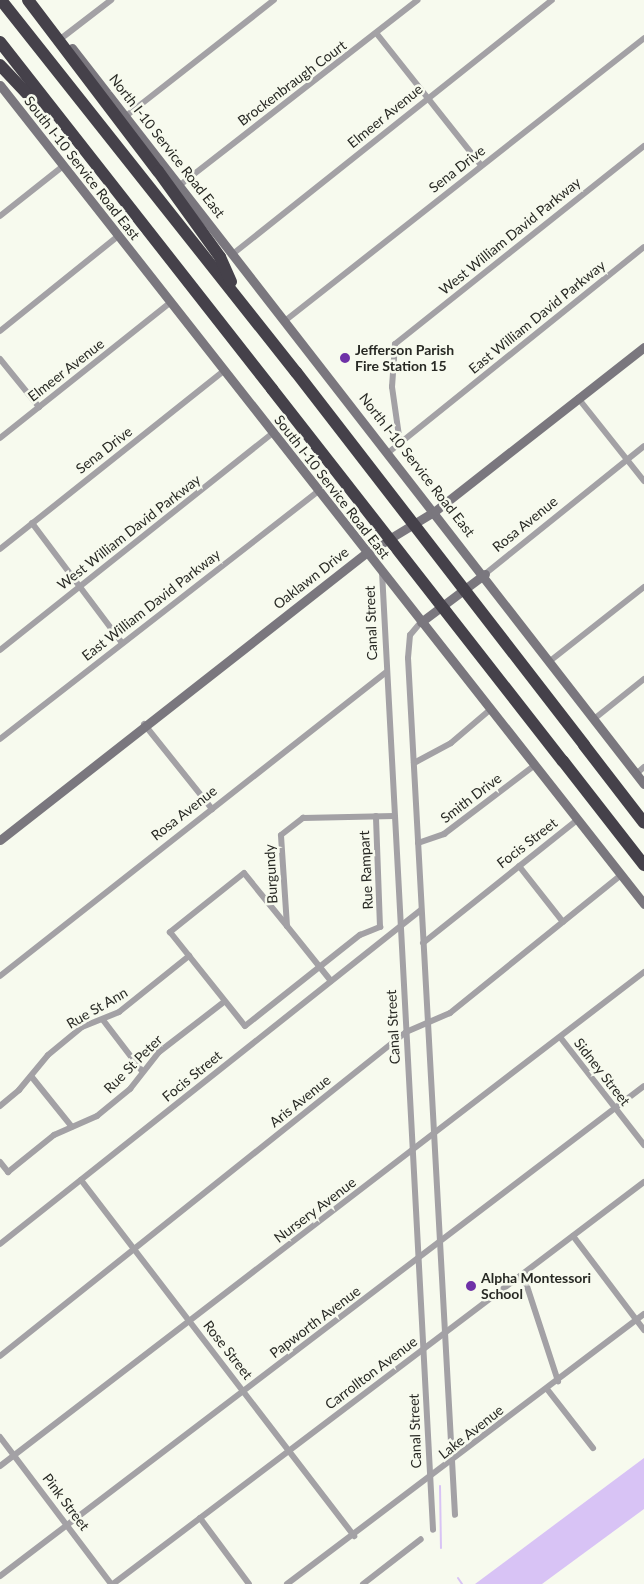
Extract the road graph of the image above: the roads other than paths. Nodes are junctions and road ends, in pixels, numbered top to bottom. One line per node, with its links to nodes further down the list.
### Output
1 (1, 0): 25 (highway)
2 (28, 0): 25 (highway)
3 (35, 0): 9 (street, North I-10 Service Road East)
4 (111, 0): 9 (street)
5 (274, 0): 15 (street)
6 (418, 0): 8 (street, Brockenbraugh Court)
7 (552, 0): 14 (street, Elmeer Avenue)
8 (377, 34): 14 (street); 19 (street, Brockenbraugh Court)
9 (63, 37): 15 (street, North I-10 Service Road East)
10 (644, 38): 18 (street, Sena Drive)
11 (0, 42): 20 (highway)
12 (0, 65): 20 (highway)
13 (0, 86): 17 (street, South I-10 Service Road East)
14 (428, 98): 18 (street); 24 (street, Elmeer Avenue)
15 (126, 116): 19 (street, North I-10 Service Road East)
16 (644, 146): 36 (street, West William David Parkway)
17 (63, 166): 21 (street); 22 (street, South I-10 Service Road East)
18 (482, 166): 27 (street, Sena Drive)
19 (180, 185): 24 (street, North I-10 Service Road East)
20 (115, 188): 72 (highway, bridge)
21 (0, 216)
22 (118, 236): 26 (street, South I-10 Service Road East); 28 (street)
23 (644, 247): 36 (street, East William David Parkway)
24 (234, 253): 27 (street, North I-10 Service Road East)
25 (241, 302): 69 (highway, bridge)
26 (170, 303): 31 (street, South I-10 Service Road East); 33 (street, Elmeer Avenue)
27 (286, 320): 38 (street, North I-10 Service Road East)
28 (0, 331)
29 (644, 347): 32 (street, Oaklawn Drive)
30 (0, 359): 33 (street)
31 (224, 371): 34 (street, South I-10 Service Road East); 43 (street, Sena Drive)
32 (578, 398): 39 (street); 42 (street, Oaklawn Drive)
33 (39, 407): 35 (street, Elmeer Avenue)
34 (273, 433): 41 (street, South I-10 Service Road East); 48 (street, West William David Parkway)
35 (0, 438)
36 (400, 444): 38 (street)
37 (644, 446): 39 (street, Rosa Avenue)
38 (389, 452): 42 (street, North I-10 Service Road East)
39 (627, 460): 40 (street); 47 (street, Rosa Avenue)
40 (644, 482)
41 (318, 491): 45 (street, South I-10 Service Road East); 51 (street, East William David Parkway)
42 (435, 511): 45 (street, Oaklawn Drive); 47 (street, North I-10 Service Road East)
43 (32, 523): 44 (street, Sena Drive); 48 (street)
44 (0, 549)
45 (366, 553): 46 (street, South I-10 Service Road East); 58 (street, Oaklawn Drive)
46 (382, 572): 50 (street, South I-10 Service Road East); 54 (street, Canal Street)
47 (485, 574): 50 (street, Rosa Avenue); 53 (street, North I-10 Service Road East)
48 (80, 587): 51 (street); 52 (street, West William David Parkway)
49 (644, 587): 53 (street)
50 (421, 622): 56 (street, South I-10 Service Road East); 60 (street)
51 (122, 643): 59 (street, East William David Parkway)
52 (0, 650)
53 (550, 661): 57 (street, North I-10 Service Road East)
54 (386, 672): 65 (street, Rosa Avenue); 67 (street, Canal Street)
55 (644, 679): 57 (street)
56 (491, 709): 60 (street); 61 (street, South I-10 Service Road East)
57 (594, 719): 63 (street, North I-10 Service Road East)
58 (144, 724): 65 (street); 70 (street, Oaklawn Drive)
59 (0, 739)
60 (414, 764): 71 (street)
61 (535, 765): 68 (street, South I-10 Service Road East); 71 (street, Smith Drive)
62 (644, 767): 63 (street)
63 (636, 774): 64 (street, North I-10 Service Road East)
64 (644, 784)
65 (212, 809): 84 (street, Rosa Avenue)
66 (376, 816): 67 (street); 78 (street, Burgundy); 82 (street, Rue Rampart)
67 (394, 816): 79 (street, Canal Street)
68 (578, 820): 73 (street, Focis Street); 74 (street, South I-10 Service Road East)
69 (644, 823)
70 (0, 840)
71 (418, 843): 76 (street)
72 (644, 865)
73 (519, 866): 77 (street); 80 (street, Focis Street)
74 (621, 875): 75 (street, South I-10 Service Road East); 77 (street, Aris Avenue)
75 (644, 904)
76 (421, 910): 79 (street, Focis Street); 80 (street)
77 (563, 922): 88 (street, Aris Avenue)
78 (286, 926): 81 (street, Burgundy); 82 (street, Burgundy)
79 (400, 927): 85 (street, Focis Street); 89 (street, Canal Street)
80 (423, 943): 88 (street)
81 (189, 956): 86 (street); 87 (street, Rue St Ann)
82 (319, 967): 85 (street, Burgundy); 86 (street)
83 (644, 972): 90 (street, Nursery Avenue)
84 (0, 976)
85 (331, 981): 101 (street, Focis Street)
86 (224, 1002): 91 (street, Rue St Peter)
87 (103, 1020): 91 (street); 92 (street, Rue St Ann)
88 (426, 1023): 89 (street, Aris Avenue); 97 (street)
89 (406, 1032): 99 (street, Canal Street); 106 (street, Aris Avenue)
90 (560, 1037): 95 (street, Sidney Street); 97 (street, Nursery Avenue)
91 (142, 1071): 96 (street, Rue St Peter)
92 (31, 1076): 94 (street, Rue St Ann); 96 (street)
93 (644, 1086): 95 (street, Papworth Avenue)
94 (0, 1106)
95 (615, 1108): 98 (street, Sidney Street); 105 (street, Papworth Avenue)
96 (72, 1127): 100 (street, Rue St Peter)
97 (433, 1136): 99 (street, Nursery Avenue); 105 (street)
98 (644, 1145)
99 (413, 1151): 107 (street, Canal Street); 111 (street, Nursery Avenue)
100 (0, 1162)
101 (81, 1180): 104 (street, Focis Street); 106 (street, Rose Street)
102 (644, 1182): 103 (street, Carrollton Avenue)
103 (573, 1236): 108 (street, Carrollton Avenue); 110 (street)
104 (0, 1244)
105 (438, 1244): 107 (street, Papworth Avenue); 113 (street)
106 (134, 1249): 111 (street, Rose Street); 115 (street, Aris Avenue)
107 (419, 1259): 114 (street, Canal Street); 118 (street, Papworth Avenue)
108 (523, 1274): 113 (street, Carrollton Avenue); 116 (street)
109 (644, 1314): 110 (street, Lake Avenue)
110 (637, 1320): 112 (street); 116 (street, Lake Avenue)
111 (190, 1322): 118 (street, Rose Street); 122 (street, Nursery Avenue)
112 (644, 1330)
113 (443, 1334): 114 (street, Carrollton Avenue); 123 (street)
114 (424, 1349): 121 (street, Carrollton Avenue); 125 (street, Canal Street)
115 (0, 1356)
116 (558, 1381): 117 (street, Lake Avenue)
117 (547, 1389): 120 (street); 123 (street, Lake Avenue)
118 (244, 1392): 121 (street, Rose Street); 128 (street, Papworth Avenue)
119 (0, 1436): 122 (street, Pink Street)
120 (593, 1448)
121 (289, 1451): 127 (street, Carrollton Avenue); 130 (street, Rose Street)
122 (14, 1456): 124 (street, Nursery Avenue); 128 (street, Pink Street)
123 (452, 1462): 125 (street, Lake Avenue); 126 (street)
124 (0, 1466)
125 (429, 1480): 129 (street, Canal Street); 130 (street, Lake Avenue)
126 (455, 1515)
127 (200, 1518): 133 (street, Carrollton Avenue); 134 (street)
128 (68, 1526): 132 (street, Papworth Avenue); 133 (street, Pink Street)
129 (433, 1530)
130 (354, 1536): 135 (street, Lake Avenue)
131 (422, 1539): 136 (street)
132 (0, 1576)
133 (112, 1584)
134 (249, 1584)
135 (287, 1584)
136 (363, 1584)

